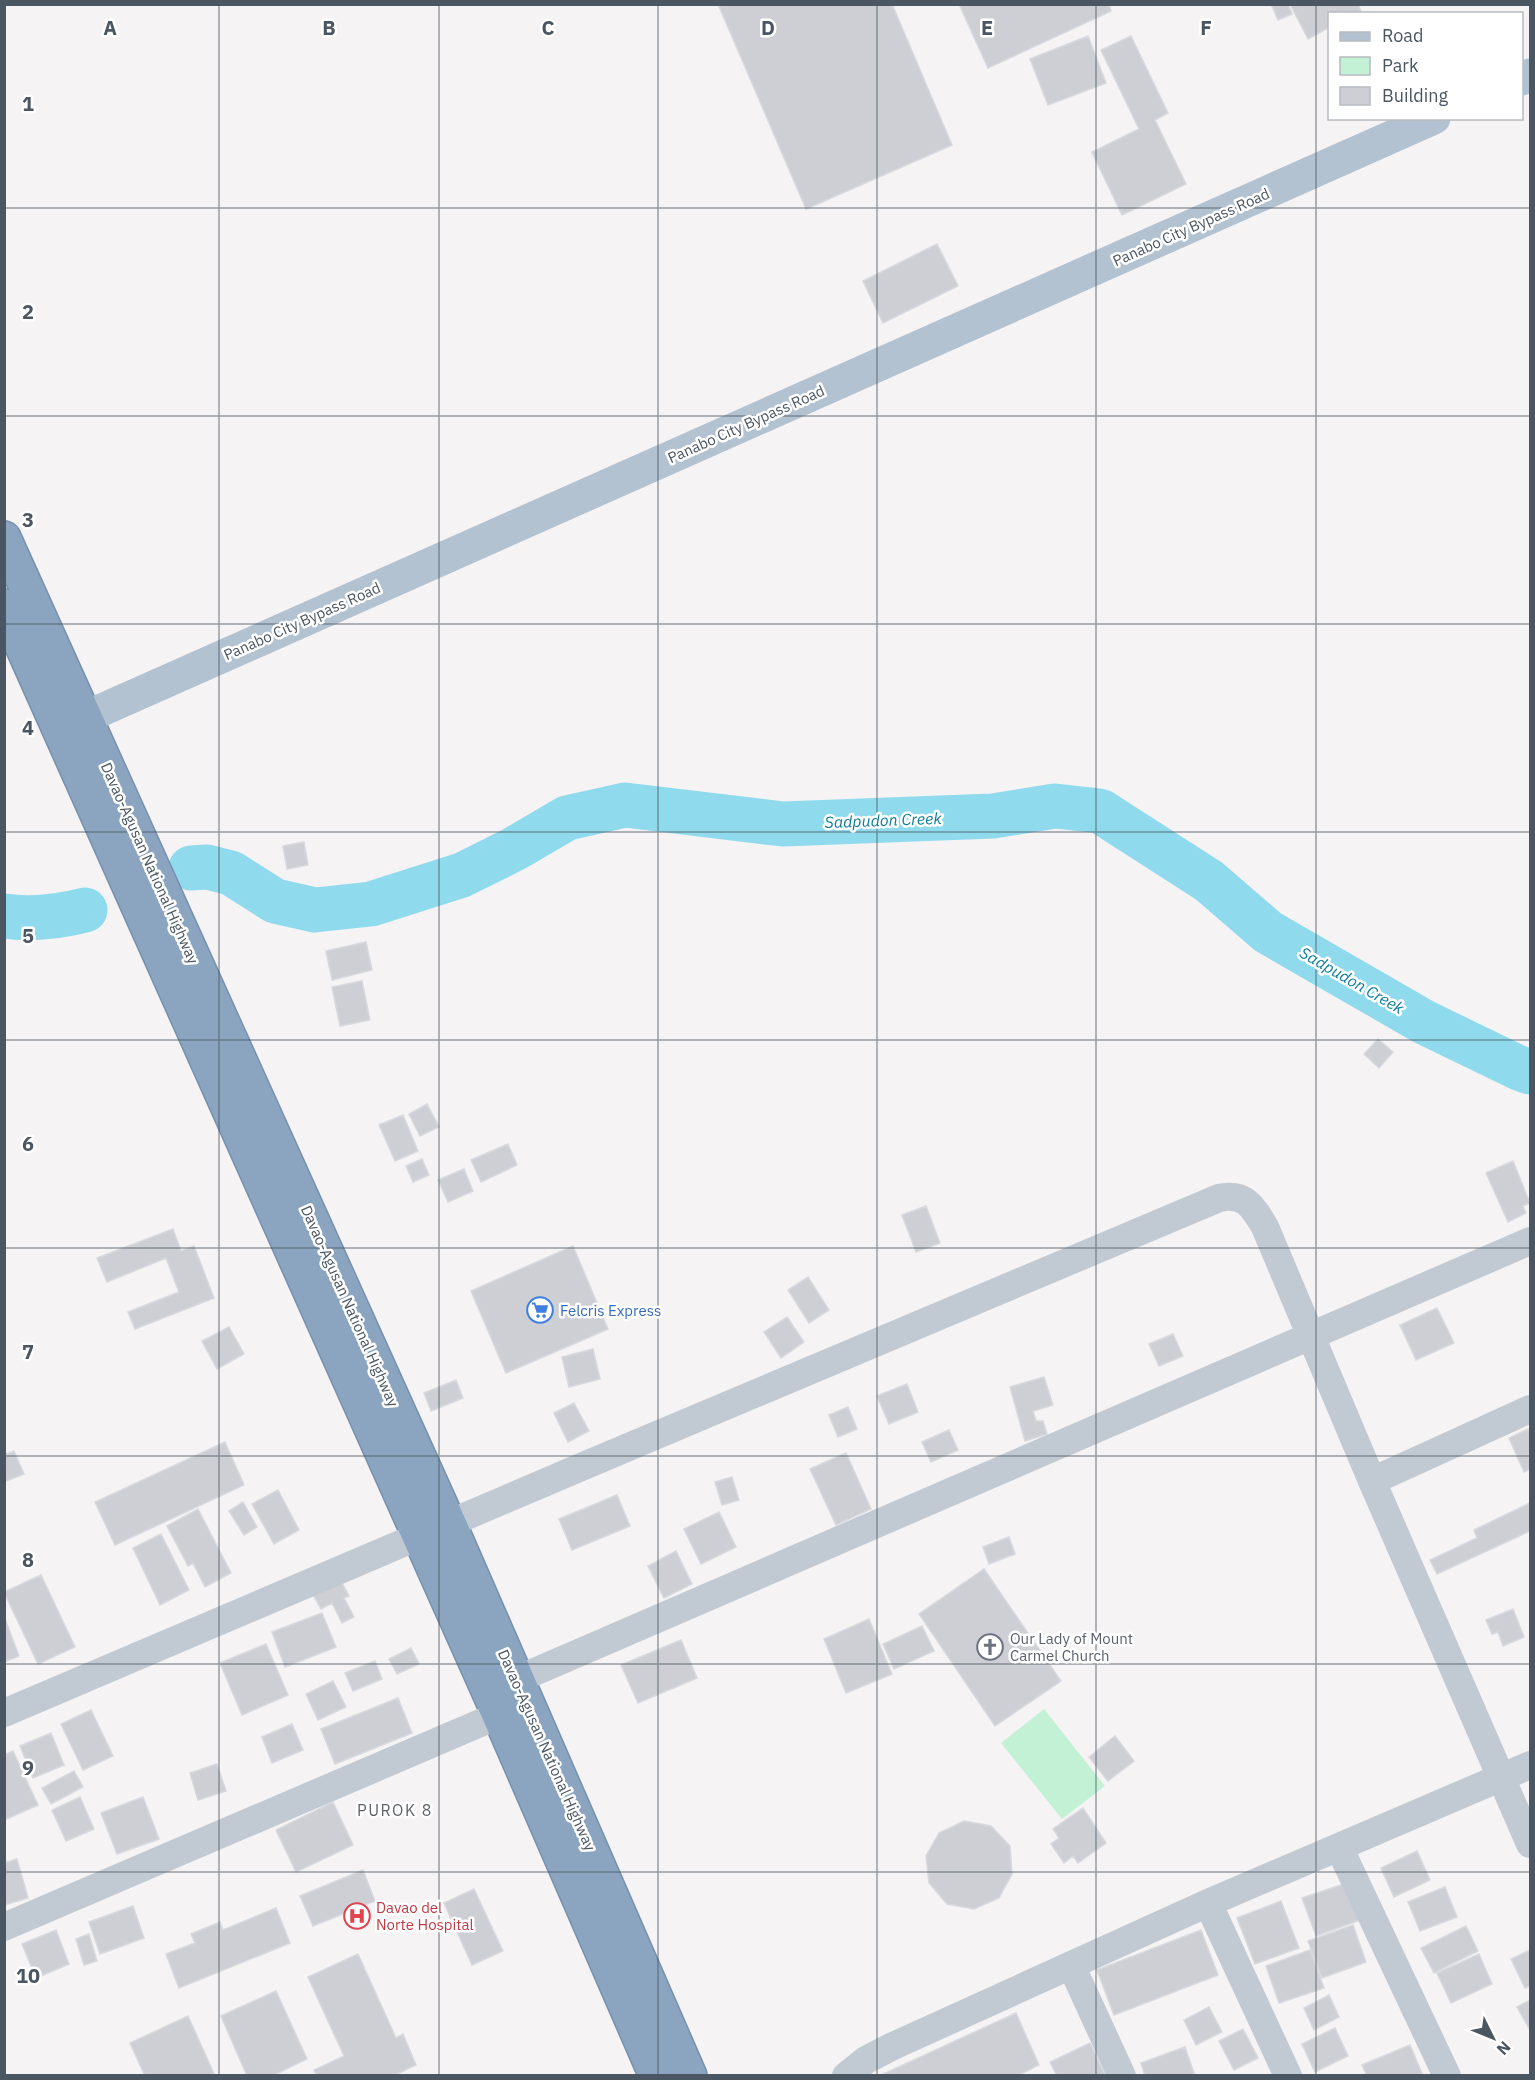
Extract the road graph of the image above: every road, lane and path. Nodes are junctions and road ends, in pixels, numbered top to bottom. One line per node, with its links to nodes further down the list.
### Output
1 (1430, 120): 4 (main road, Panabo City Bypass Road)
2 (4, 538): 4 (highway, Davao-Agusan National Highway)
3 (4, 606): 4 (highway, Davao-Agusan National Highway)
4 (72, 724): 9 (highway, Davao-Agusan National Highway)
5 (1530, 1241): 6 (street)
6 (1311, 1336): 8 (street); 9 (street); 10 (street)
7 (1530, 1409): 8 (street)
8 (1372, 1480): 14 (street)
9 (434, 1530): 10 (highway, Davao-Agusan National Highway); 11 (street); 12 (highway, Davao-Agusan National Highway)
10 (516, 1680): 18 (highway, Davao-Agusan National Highway)
11 (4, 1713)
12 (499, 1715): 18 (highway, Davao-Agusan National Highway); 19 (street)
13 (1530, 1765): 14 (street)
14 (1501, 1778): 15 (street); 16 (street)
15 (1530, 1844)
16 (1339, 1846): 17 (street); 26 (street)
17 (1208, 1903): 20 (street); 25 (street)
18 (604, 1919): 21 (highway, Davao-Agusan National Highway); 22 (highway, Davao-Agusan National Highway)
19 (4, 1927)
20 (1071, 1965): 23 (street); 24 (street)
21 (656, 2076)
22 (690, 2076)
23 (846, 2076)
24 (1122, 2076)
25 (1288, 2076)
26 (1447, 2076)

